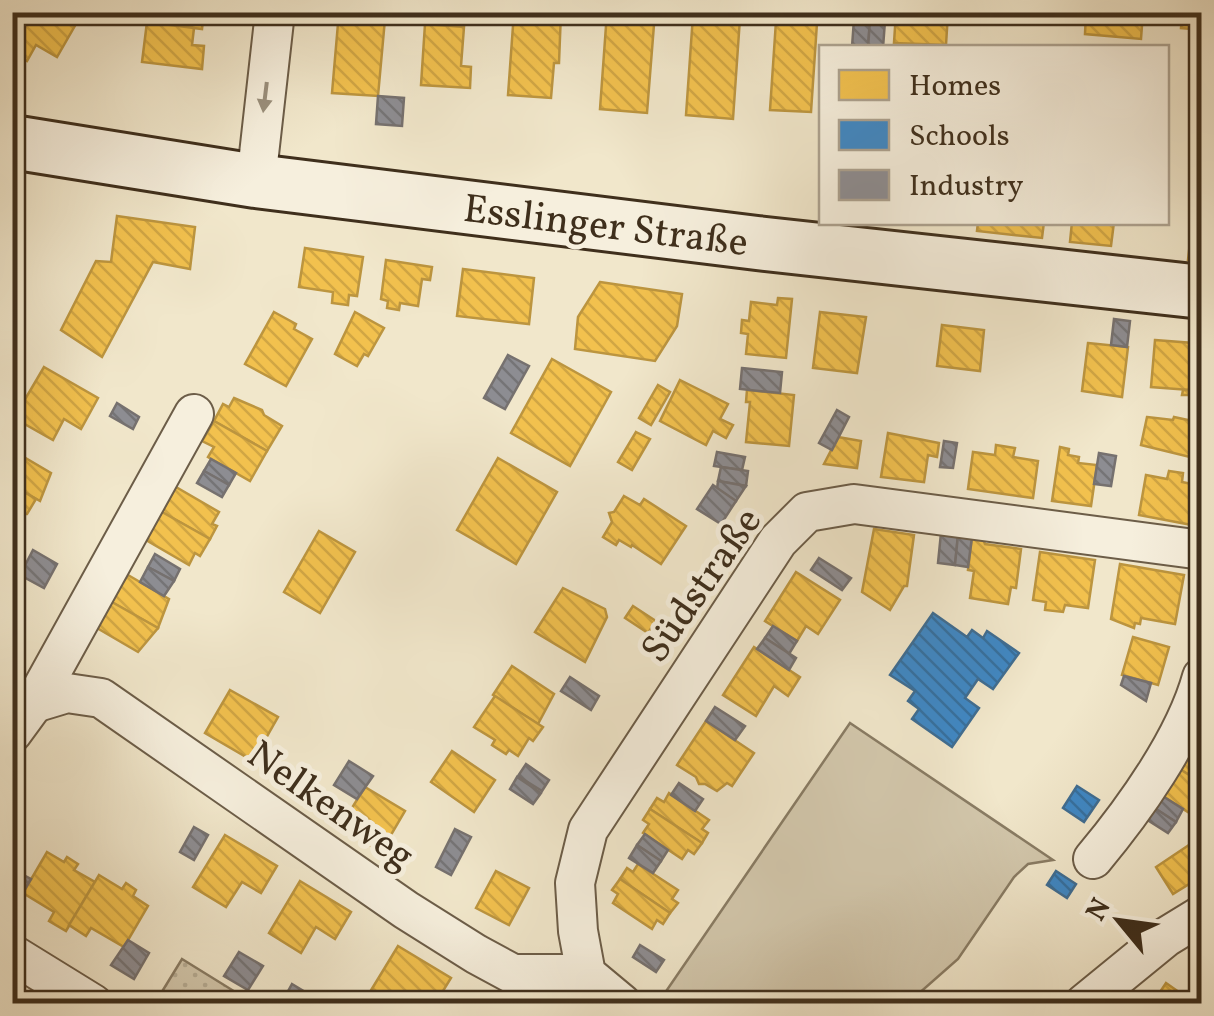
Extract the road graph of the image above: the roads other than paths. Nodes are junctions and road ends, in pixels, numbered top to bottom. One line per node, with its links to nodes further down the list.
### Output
1 (275, 12): 3 (street, one-way to 3)
2 (12, 142): 3 (main road, Esslinger Straße)
3 (256, 181): 4 (main road, Esslinger Straße)
4 (1202, 292)
5 (194, 414): 8 (street, Nelkenweg)
6 (1202, 550): 12 (street, Südstraße)
7 (1202, 677): 9 (street)
8 (23, 718): 12 (street, Nelkenweg)
9 (1093, 859)
10 (1202, 915): 15 (street)
11 (12, 954): 13 (street)
12 (586, 974): 14 (street)
13 (93, 1004)
14 (622, 1004)
15 (1084, 1004)

